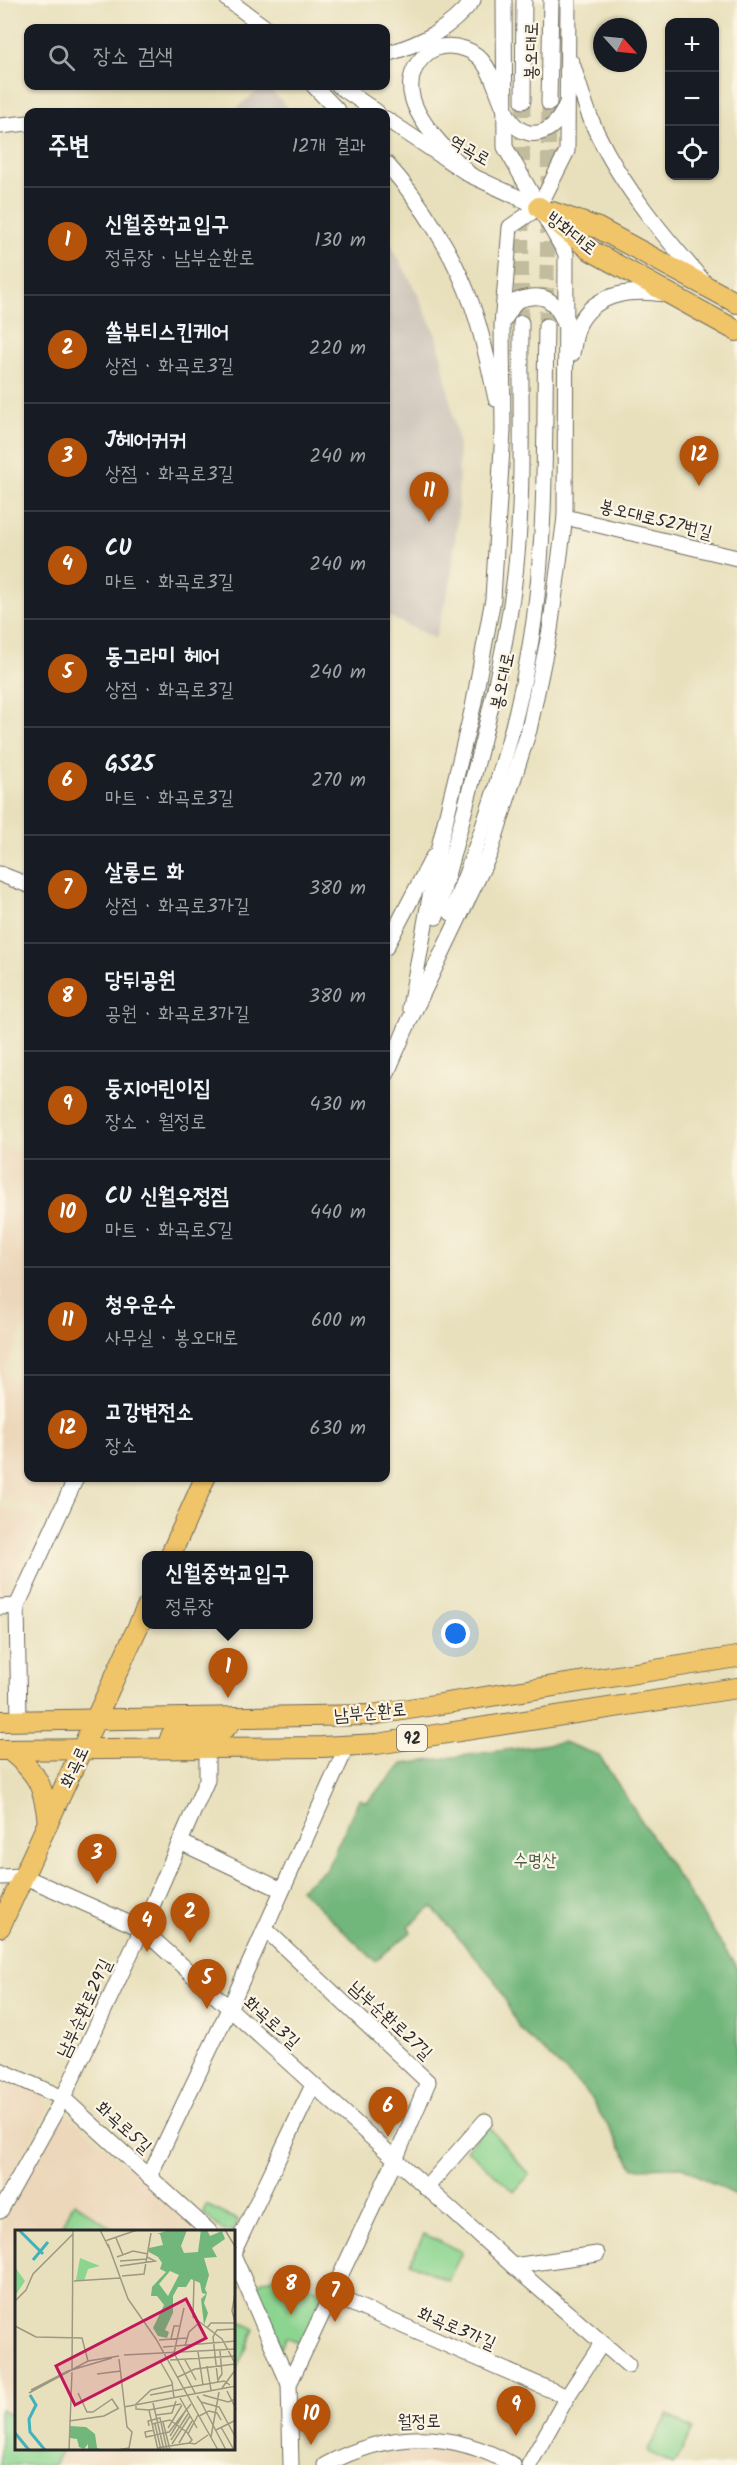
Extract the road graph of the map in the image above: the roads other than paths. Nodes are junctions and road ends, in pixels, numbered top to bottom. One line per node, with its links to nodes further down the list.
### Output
1 (228, 0): 7 (street)
2 (473, 0): 9 (street)
3 (504, 0): 15 (street)
4 (524, 0): 12 (street, 봉오대로)
5 (551, 0): 14 (street, 봉오대로)
6 (568, 0): 8 (street)
7 (259, 24)
8 (568, 50): 13 (street); 24 (street)
9 (390, 53)
10 (318, 90): 16 (street)
11 (345, 90): 17 (street)
12 (523, 101)
13 (567, 102): 15 (street); 23 (street)
14 (549, 103)
15 (503, 104): 22 (street); 23 (street)
16 (335, 108)
17 (371, 108)
18 (390, 122): 22 (street, 역곡로)
19 (24, 123): 20 (street)
20 (0, 126)
21 (390, 168): 33 (street)
22 (470, 175): 23 (street, 역곡로)
23 (539, 207): 24 (main road, 방화대로); 25 (main road, 방화대로); 28 (street); 30 (street)
24 (710, 289): 26 (main road, 방화대로)
25 (668, 294): 31 (main road, 방화대로); 32 (street)
26 (737, 303)
27 (521, 323): 40 (street, 봉오대로)
28 (502, 325): 30 (street); 33 (street)
29 (546, 326): 40 (street, 봉오대로)
30 (566, 326): 32 (street)
31 (737, 331)
32 (567, 375): 34 (street)
33 (503, 431): 36 (street)
34 (565, 517): 35 (street, 봉오대로527번길); 40 (street)
35 (737, 558)
36 (439, 847): 39 (street); 40 (street)
37 (0, 874): 38 (street)
38 (24, 883)
39 (390, 939)
40 (406, 1028): 41 (street, 봉오대로)
41 (390, 1066)
42 (74, 1482): 46 (street)
43 (203, 1482): 44 (main road)
44 (172, 1551)
45 (0, 1606): 46 (street)
46 (17, 1606): 52 (street)
47 (142, 1618): 51 (main road, 화곡로)
48 (737, 1657): 50 (main road, 남부순환로 / 92)
49 (737, 1688): 53 (main road, 남부순환로 / 92)
50 (234, 1717): 51 (main road, 남부순환로 / 92); 55 (main road)
51 (97, 1720): 52 (main road, 남부순환로 / 92); 57 (main road, 화곡로)
52 (10, 1721): 54 (main road)
53 (347, 1746): 56 (main road, 남부순환로 / 92); 62 (street)
54 (3, 1747): 57 (main road, 남부순환로 / 92); 58 (main road)
55 (173, 1748): 56 (main road, 남부순환로 / 92); 57 (main road, 남부순환로 / 92)
56 (207, 1748): 59 (street, 남부순환로29길)
57 (83, 1750): 58 (main road, 화곡로)
58 (48, 1823): 61 (main road, 화곡로)
59 (180, 1842): 62 (street); 64 (street, 남부순환로29길)
60 (0, 1876): 61 (street)
61 (23, 1876): 63 (main road, 화곡로); 64 (street, 화곡로3길)
62 (282, 1890): 65 (street)
63 (0, 1927)
64 (142, 1929): 66 (street, 화곡로3길); 69 (street, 남부순환로29길)
65 (265, 1929): 66 (street); 71 (street, 남부순환로27길)
66 (229, 2009): 68 (street, 화곡로3길); 72 (street)
67 (0, 2070): 69 (street, 화곡로5길)
68 (313, 2085): 71 (street, 화곡로3길); 76 (street)
69 (63, 2098): 72 (street, 화곡로5길); 74 (street, 남부순환로29길)
70 (485, 2121): 73 (street)
71 (395, 2160): 73 (street, 화곡로3길); 80 (street)
72 (149, 2177): 75 (street, 화곡로5길)
73 (426, 2188): 79 (street, 화곡로3길)
74 (0, 2211)
75 (208, 2230)
76 (236, 2247)
77 (597, 2254): 79 (street)
78 (236, 2262): 83 (street)
79 (513, 2266): 81 (street, 화곡로3길)
80 (332, 2295): 83 (street); 84 (street, 화곡로3가길)
81 (602, 2343): 82 (street, 화곡로3길); 84 (street)
82 (628, 2365)
83 (289, 2384): 85 (street)
84 (567, 2397): 88 (street)
85 (291, 2465)
86 (325, 2465): 87 (street, 월정로)
87 (513, 2465)
88 (529, 2465)

